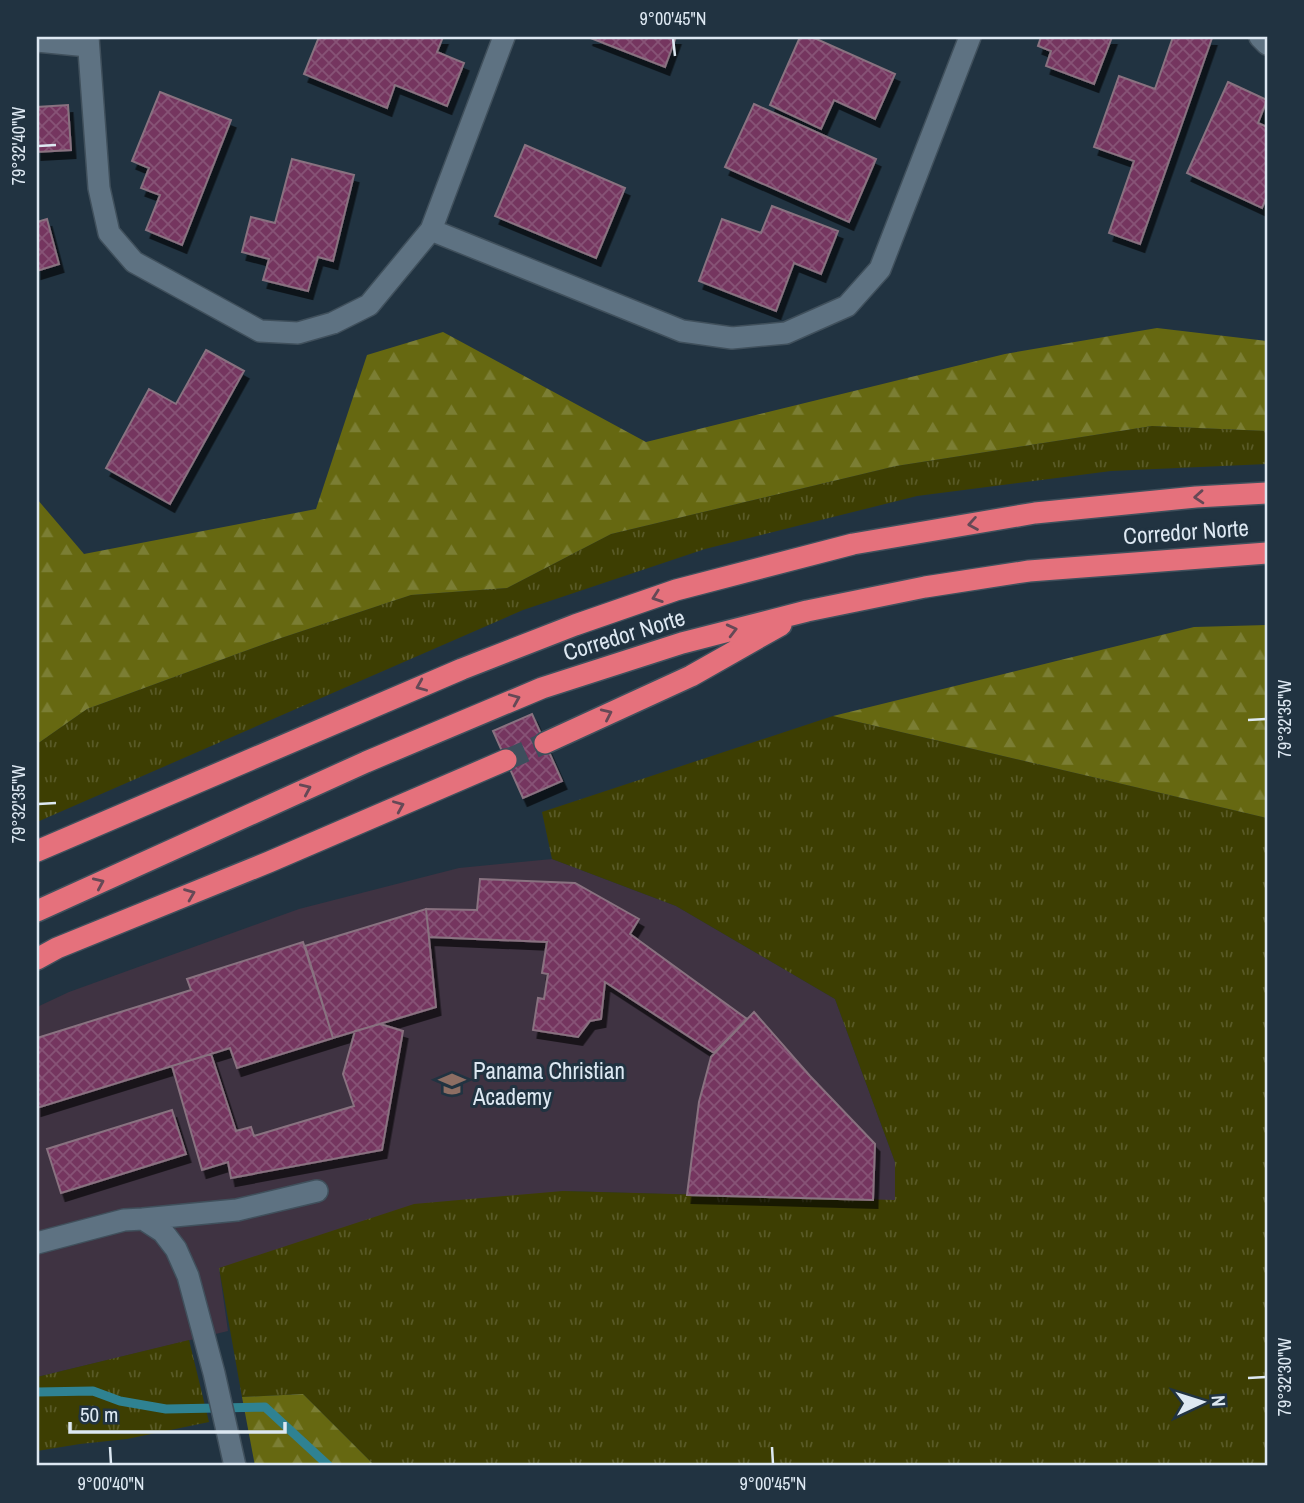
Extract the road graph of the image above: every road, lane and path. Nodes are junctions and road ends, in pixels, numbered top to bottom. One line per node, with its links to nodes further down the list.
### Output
1 (504, 37): 7 (street)
2 (970, 37): 7 (street)
3 (1260, 37): 6 (street)
4 (37, 41): 5 (street)
5 (88, 41): 7 (street)
6 (1267, 44)
7 (431, 230)
8 (1267, 494): 13 (highway, Corredor Norte, one-way to 13)
9 (1267, 553): 10 (highway, Corredor Norte)
10 (807, 611): 11 (highway, one-way to 10); 14 (highway, Corredor Norte, one-way to 10)
11 (545, 743)
12 (506, 760): 15 (highway, one-way to 12)
13 (37, 851)
14 (37, 911)
15 (37, 959)
16 (317, 1191): 17 (street)
17 (143, 1219): 18 (street); 19 (street)
18 (37, 1243)
19 (235, 1466)

